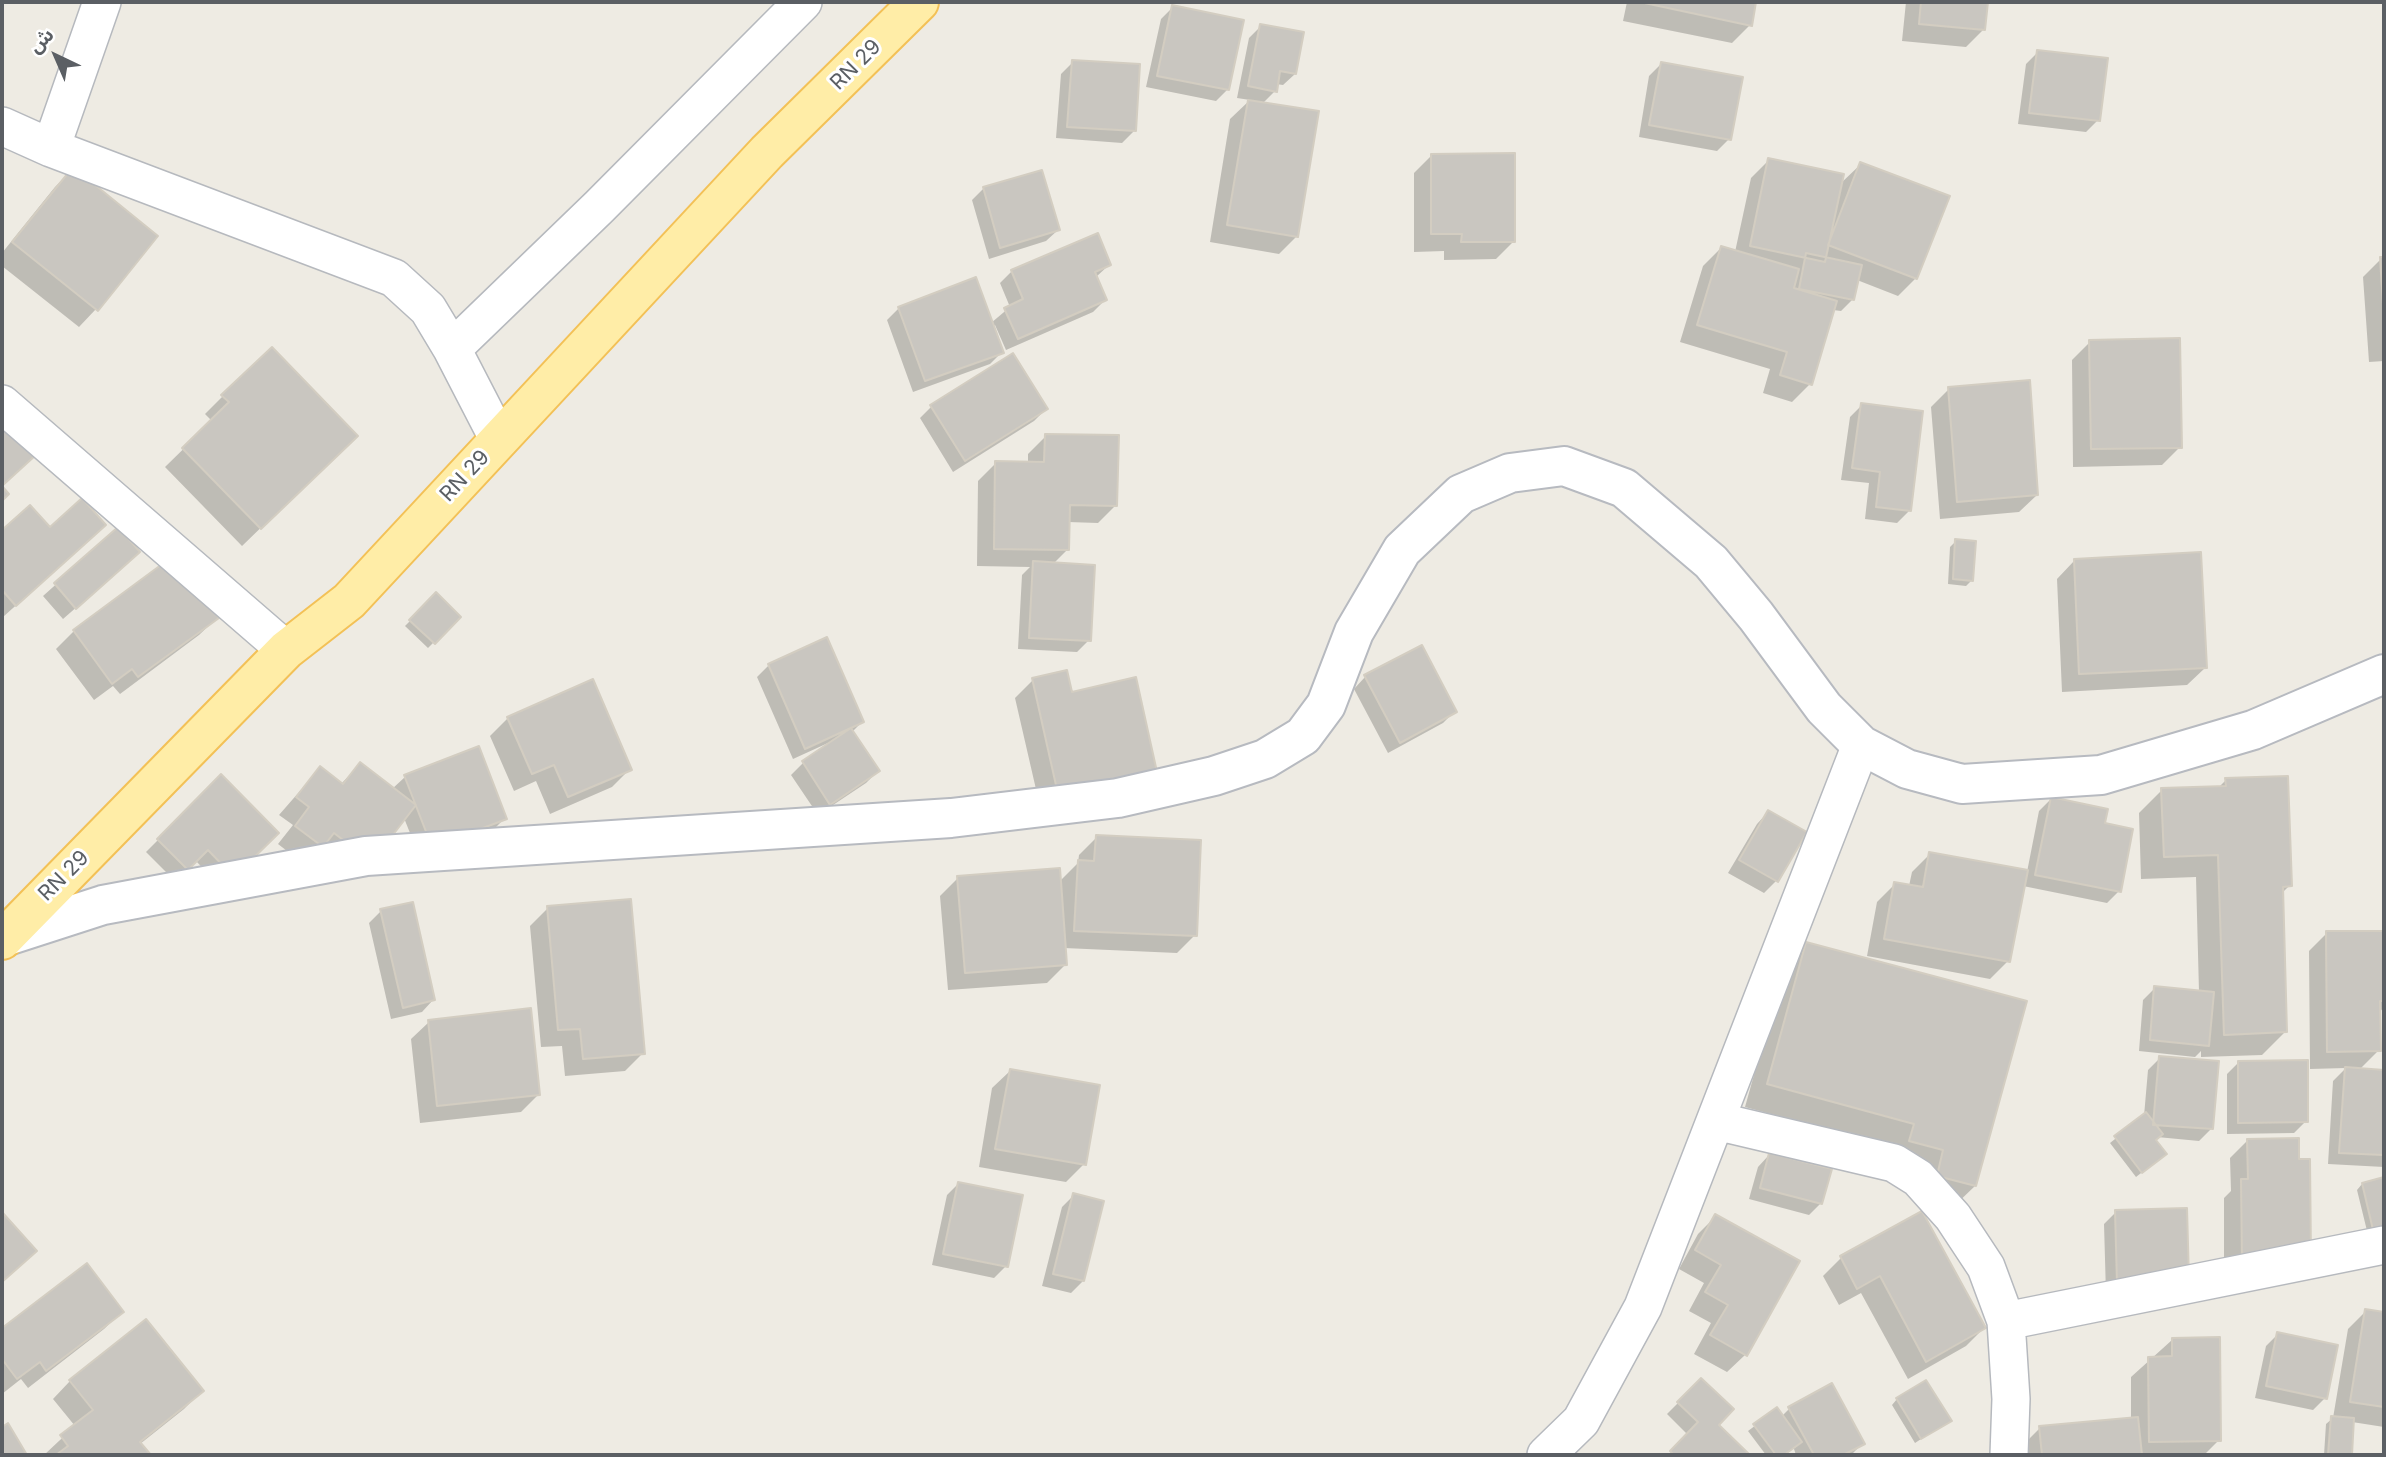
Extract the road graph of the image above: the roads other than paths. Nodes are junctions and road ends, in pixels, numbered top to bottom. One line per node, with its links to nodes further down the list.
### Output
1 (102, 2): 5 (street)
2 (803, 2): 6 (street)
3 (919, 2): 8 (main road, RN 29 / RN 29)
4 (2, 126): 5 (street)
5 (51, 148): 6 (street)
6 (453, 349): 8 (street)
7 (2, 404): 9 (street)
8 (499, 440): 9 (main road, RN 29 / RN 29)
9 (286, 650): 12 (main road, RN 29 / RN 29)
10 (2384, 674): 11 (main road)
11 (1861, 745): 12 (main road); 13 (street)
12 (3, 939)
13 (1716, 1121): 15 (street); 16 (street)
14 (2384, 1245): 15 (street)
15 (2006, 1321): 17 (street)
16 (1546, 1455)
17 (2009, 1455)

